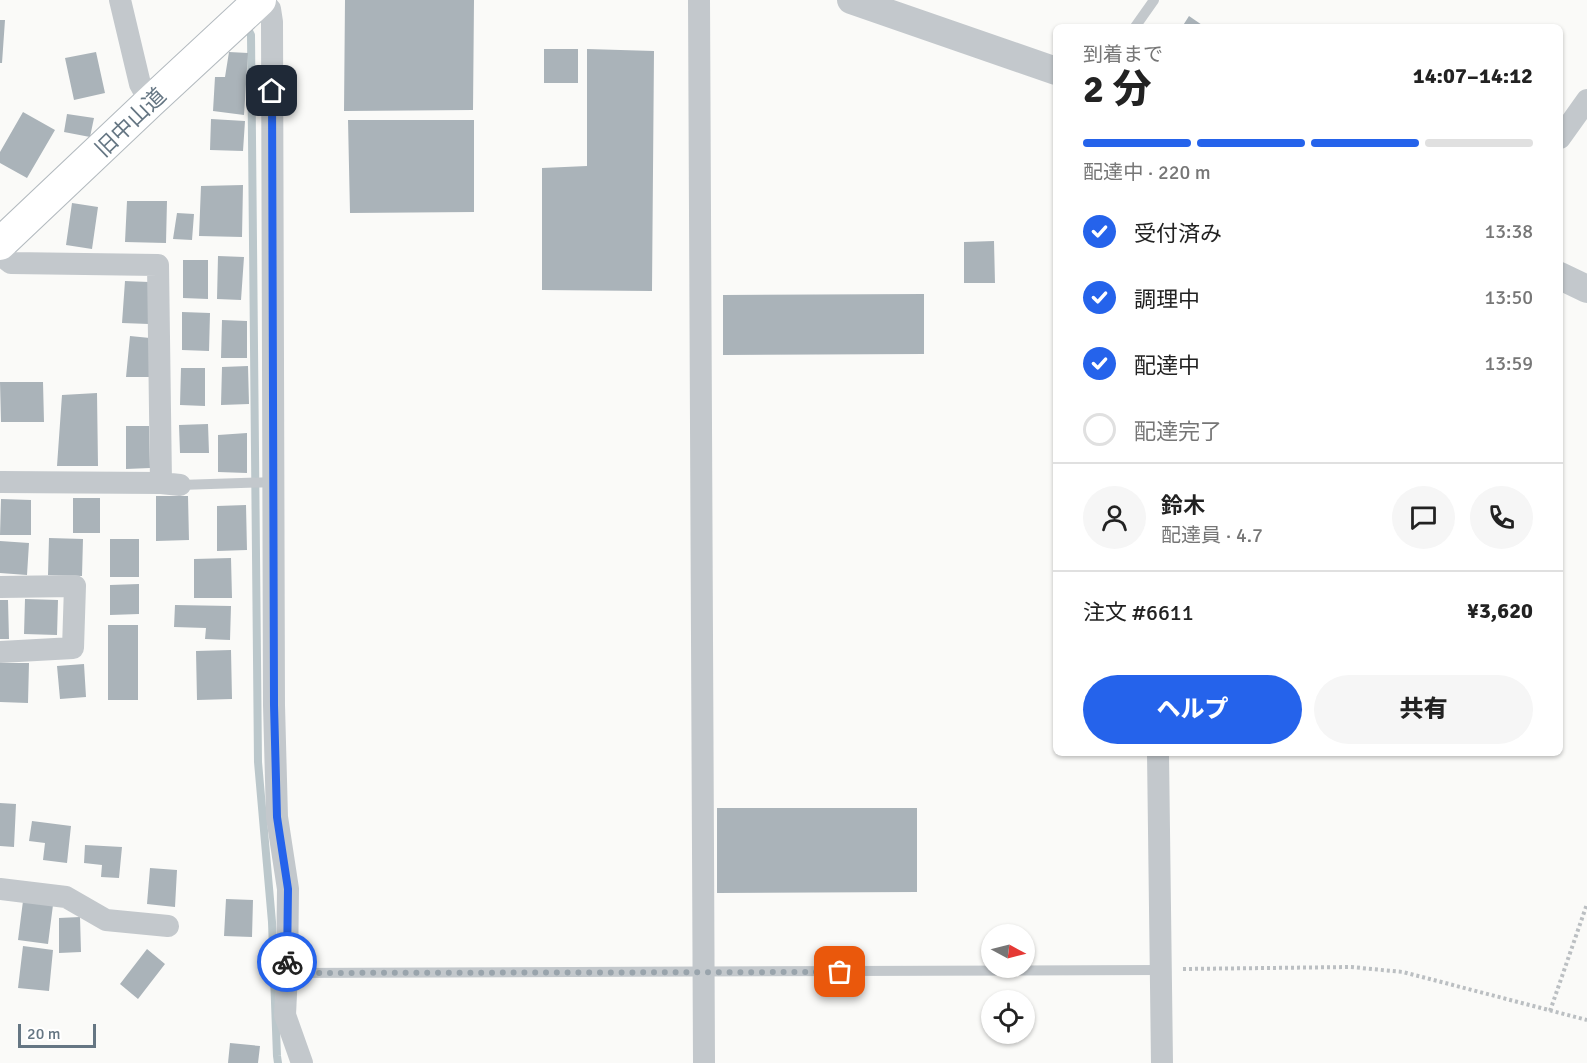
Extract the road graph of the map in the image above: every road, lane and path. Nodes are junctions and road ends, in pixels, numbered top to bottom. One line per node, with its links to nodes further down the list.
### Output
1 (120, 0): 9 (street)
2 (699, 0): 25 (street)
3 (851, 0): 7 (street)
4 (1154, 0): 6 (lane)
5 (249, 11): 9 (main road, 旧中山道); 15 (street)
6 (1137, 24)
7 (1053, 70)
8 (1587, 100): 10 (street)
9 (150, 102): 11 (main road, 旧中山道)
10 (1563, 134)
11 (0, 244)
12 (0, 255): 17 (street)
13 (1563, 277): 14 (street)
14 (1587, 289)
15 (274, 482): 17 (lane); 26 (street)
16 (0, 483): 17 (street)
17 (170, 484)
18 (0, 587): 19 (street)
19 (0, 652)
20 (1158, 756): 24 (street)
21 (0, 889): 23 (street)
22 (1587, 904): 27 (path)
23 (168, 926)
24 (1160, 970): 25 (lane); 27 (path); 31 (street)
25 (703, 972): 26 (lane); 30 (street)
26 (287, 973): 29 (street)
27 (1550, 1011): 28 (path)
28 (1587, 1020)
29 (302, 1063)
30 (704, 1063)
31 (1162, 1063)

